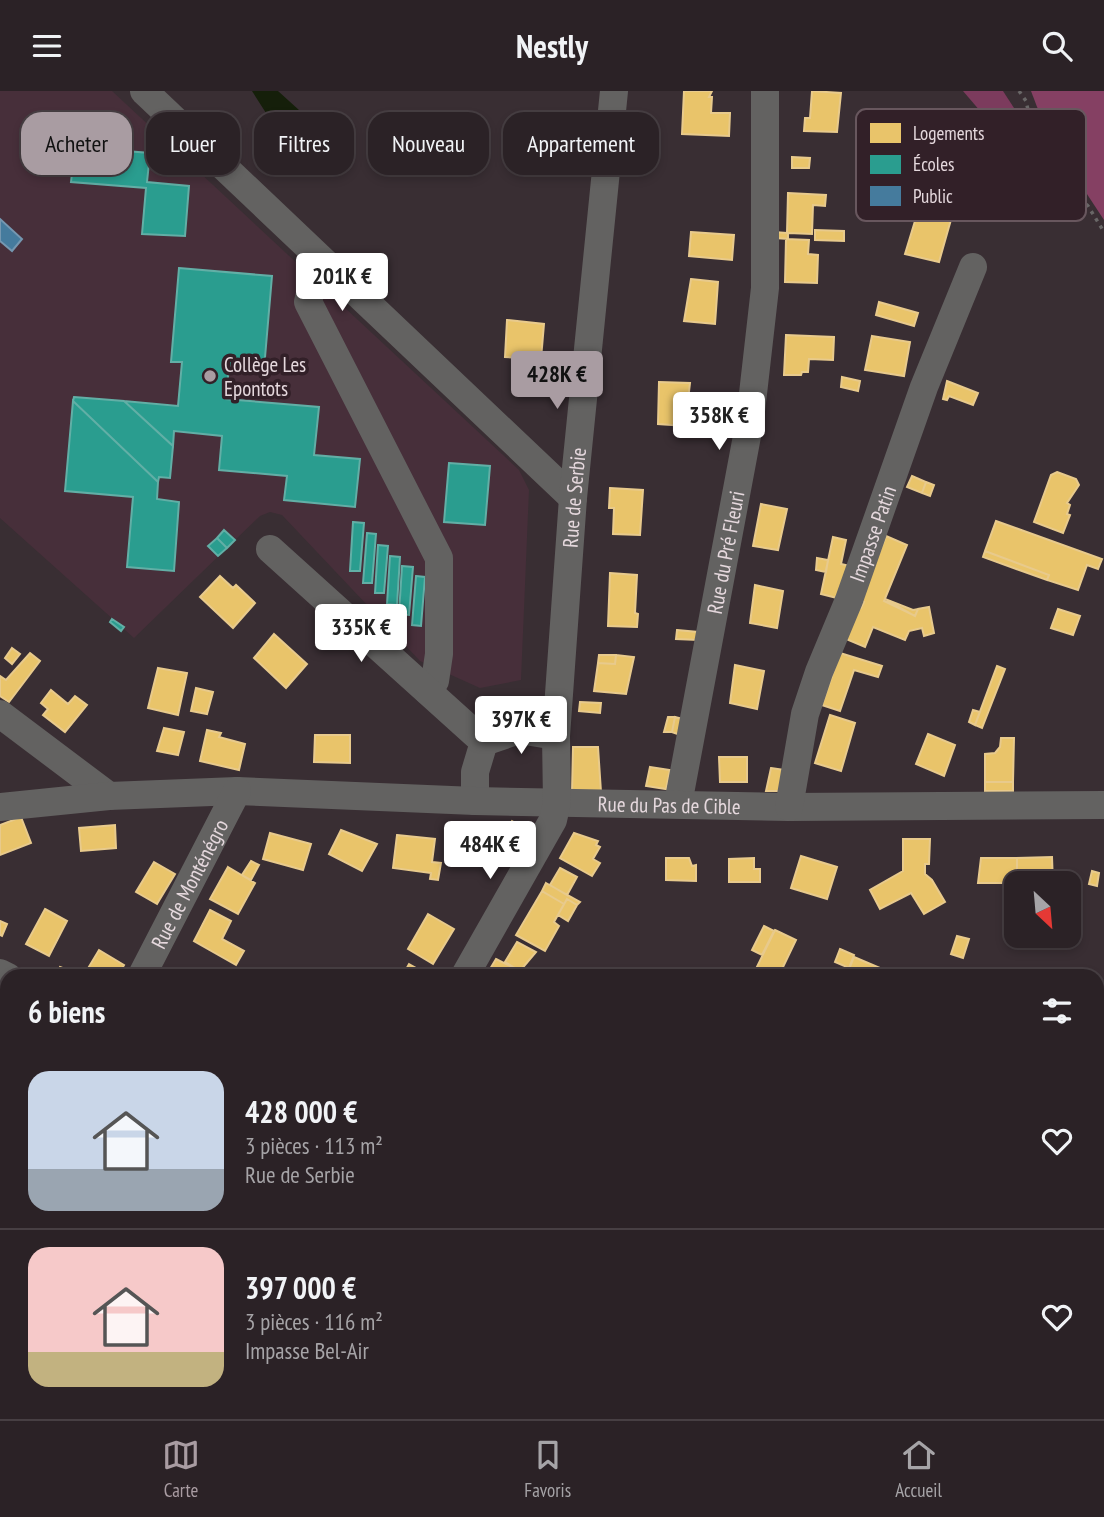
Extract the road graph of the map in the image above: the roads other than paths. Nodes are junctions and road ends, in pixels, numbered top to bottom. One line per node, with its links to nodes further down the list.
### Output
1 (144, 91): 4 (street)
2 (614, 91): 6 (street, Rue de Serbie)
3 (765, 91): 16 (street, Rue du Pré Fleuri)
4 (328, 266): 6 (street); 8 (street)
5 (973, 267): 19 (street, Impasse Patin)
6 (573, 498): 10 (street, Rue de Serbie)
7 (270, 549): 8 (street)
8 (428, 691): 11 (street)
9 (0, 714): 13 (street)
10 (556, 736): 11 (street); 15 (street, Rue de Serbie)
11 (484, 742): 14 (street)
12 (237, 791): 13 (street, Rue du Pas de Cible); 14 (street, Rue du Pas de Cible); 20 (street, Rue de Monténégro)
13 (109, 796): 18 (street, Rue du Pas de Cible)
14 (475, 801): 15 (street, Rue du Pas de Cible)
15 (557, 802): 16 (street, Rue du Pas de Cible); 21 (street)
16 (678, 804): 19 (street, Rue du Pas de Cible)
17 (1104, 805): 19 (street, Rue du Pas de Cible)
18 (0, 807)
19 (789, 807)
20 (145, 969)
21 (469, 969)

